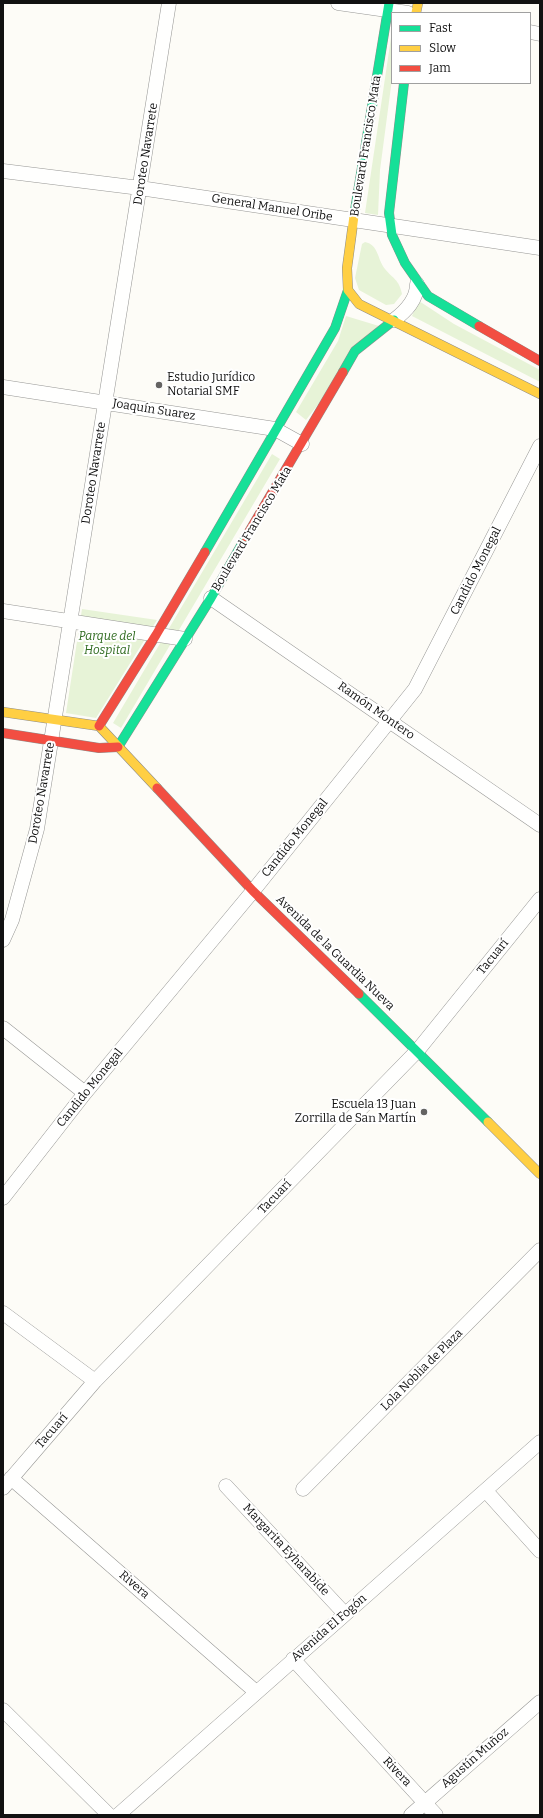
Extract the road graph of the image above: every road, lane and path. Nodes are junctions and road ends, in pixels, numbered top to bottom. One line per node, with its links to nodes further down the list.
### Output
1 (169, 3): 7 (street, Doroteo Navarrete)
2 (338, 3): 3 (street)
3 (388, 6): 4 (street); 8 (street, Boulevard Francisco Mata)
4 (405, 12)
5 (404, 84): 9 (street)
6 (3, 172): 7 (street, General Manuel Oribe)
7 (140, 188): 8 (street, General Manuel Oribe); 17 (street, Doroteo Navarrete)
8 (354, 221): 9 (street, General Manuel Oribe); 12 (street, Boulevard Francisco Mata)
9 (389, 226): 10 (street, General Manuel Oribe); 11 (street)
10 (540, 248)
11 (417, 284): 13 (street, Boulevard Francisco Mata); 14 (street)
12 (348, 290): 13 (street); 18 (street, Boulevard Francisco Mata)
13 (394, 320): 16 (street); 19 (street, Boulevard Francisco Mata)
14 (540, 360)
15 (3, 387): 17 (street, Joaquín Suarez)
16 (540, 394)
17 (106, 402): 18 (street, Joaquín Suarez); 23 (street, Doroteo Navarrete)
18 (275, 429): 19 (street, Joaquín Suarez); 24 (street, Boulevard Francisco Mata)
19 (302, 444): 21 (street, Boulevard Francisco Mata)
20 (540, 446): 28 (street, Candido Monegal)
21 (211, 598): 25 (street, Boulevard Francisco Mata); 28 (street, Ramón Montero)
22 (3, 611): 23 (street)
23 (69, 623): 24 (street); 27 (street, Doroteo Navarrete)
24 (156, 635): 25 (street); 29 (street, Boulevard Francisco Mata)
25 (185, 639): 32 (street, Boulevard Francisco Mata)
26 (3, 712): 27 (street)
27 (55, 719): 29 (street); 31 (street, Doroteo Navarrete)
28 (390, 720): 33 (street, Ramón Montero); 34 (street, Candido Monegal)
29 (99, 726): 32 (street, Avenida de la Guardia Nueva)
30 (3, 733): 31 (street)
31 (51, 741): 32 (street); 36 (street, Doroteo Navarrete)
32 (118, 746): 34 (street, Avenida de la Guardia Nueva)
33 (540, 825)
34 (253, 891): 38 (street, Avenida de la Guardia Nueva); 39 (street, Candido Monegal)
35 (540, 898): 38 (street, Tacuarí)
36 (3, 940)
37 (3, 1028): 39 (street)
38 (418, 1050): 40 (street, Avenida de la Guardia Nueva); 44 (street, Tacuarí)
39 (84, 1093): 41 (street, Candido Monegal)
40 (540, 1174)
41 (3, 1198)
42 (540, 1250): 48 (street, Lola Noblia de Plaza)
43 (3, 1313): 44 (street)
44 (95, 1381): 46 (street, Tacuarí)
45 (540, 1442): 49 (street, Avenida El Fogón)
46 (7, 1483): 53 (street, Rivera)
47 (226, 1486): 51 (street, Margarita Eyharabide)
48 (303, 1489)
49 (486, 1491): 50 (street); 51 (street, Avenida El Fogón)
50 (540, 1551)
51 (345, 1614): 52 (street, Avenida El Fogón)
52 (294, 1659): 53 (street, Avenida El Fogón); 56 (street, Rivera)
53 (256, 1692): 58 (street, Avenida El Fogón)
54 (540, 1702): 56 (street, Agustín Muñoz)
55 (3, 1710): 57 (street)
56 (425, 1802): 59 (street, Agustín Muñoz); 60 (street, Rivera)
57 (109, 1815)
58 (118, 1815)
59 (410, 1815)
60 (436, 1815)

